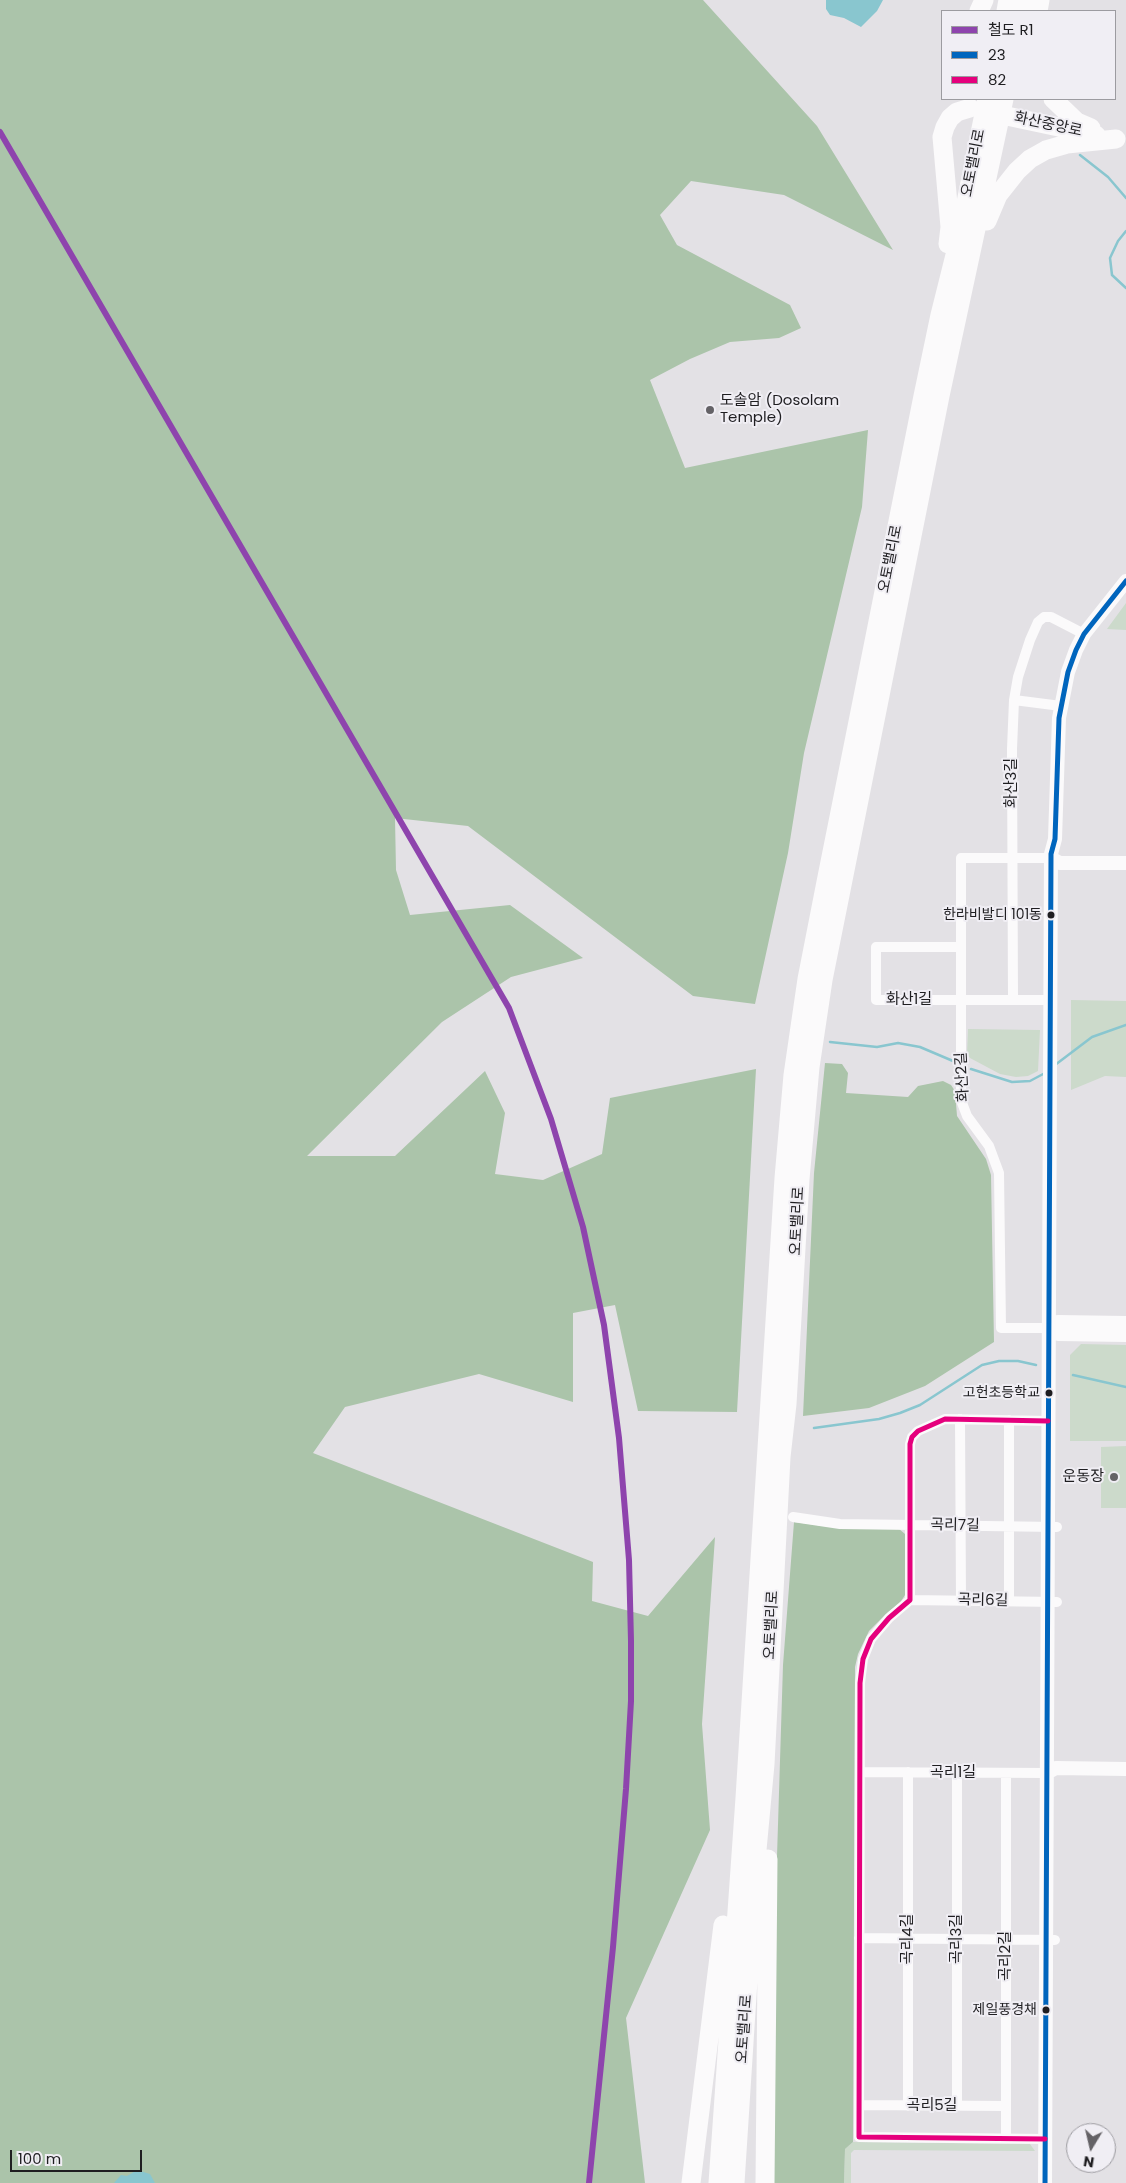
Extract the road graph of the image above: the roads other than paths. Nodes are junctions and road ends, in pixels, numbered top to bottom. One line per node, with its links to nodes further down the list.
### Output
1 (1054, 100): 4 (highway)
2 (985, 102): 3 (highway, 오토밸리로); 4 (highway, 화산중앙로); 6 (highway)
3 (989, 129): 5 (highway, 오토밸리로); 6 (highway, 오토밸리로)
4 (1121, 140): 5 (highway)
5 (966, 276): 7 (highway, 오토밸리로)
6 (940, 314): 7 (highway, 오토밸리로)
7 (942, 347): 20 (highway, 오토밸리로)
8 (1126, 581): 9 (street)
9 (1084, 634): 10 (street, 화산3길); 11 (street)
10 (1014, 700): 11 (street); 13 (street, 화산3길)
11 (1061, 706): 14 (street)
12 (1126, 854): 14 (street)
13 (1012, 858): 14 (street, 화산2길); 16 (street, 화산2길); 18 (street, 화산3길)
14 (1057, 858): 15 (street); 19 (street); 21 (street)
15 (1126, 863)
16 (961, 948): 17 (street, 화산2길); 17 (street, 화산1길)
17 (961, 1000): 18 (street, 화산1길); 23 (street, 화산2길)
18 (1013, 1000): 19 (street, 화산1길)
19 (1050, 1000): 21 (street)
20 (809, 1018): 25 (highway, 오토밸리로); 25 (highway, 오토밸리로)
21 (1055, 1054): 23 (street)
22 (1126, 1323): 23 (street)
23 (1055, 1328): 24 (street); 28 (street); 34 (street)
24 (1126, 1334)
25 (779, 1404): 29 (highway, 오토밸리로)
26 (960, 1419): 27 (street); 31 (street); 32 (street)
27 (1009, 1420): 28 (street); 33 (street)
28 (1048, 1421): 34 (street)
29 (774, 1455): 39 (highway, 오토밸리로); 47 (highway, 오토밸리로)
30 (793, 1517): 31 (street, 곡리7길)
31 (910, 1525): 32 (street, 곡리7길); 35 (street)
32 (961, 1526): 33 (street, 곡리7길); 36 (street)
33 (1009, 1526): 34 (street, 곡리7길); 37 (street)
34 (1053, 1527): 38 (street)
35 (910, 1600): 36 (street, 곡리6길); 41 (street)
36 (961, 1601): 37 (street, 곡리6길)
37 (1009, 1601): 38 (street, 곡리6길)
38 (1052, 1602): 45 (street)
39 (766, 1741): 61 (highway, 오토밸리로); 62 (highway)
40 (1126, 1769): 45 (street)
41 (860, 1772): 42 (street, 곡리1길); 48 (street)
42 (908, 1772): 43 (street, 곡리1길); 49 (street, 곡리4길)
43 (957, 1772): 44 (street, 곡리1길); 50 (street, 곡리3길)
44 (1006, 1773): 45 (street, 곡리1길); 51 (street, 곡리2길)
45 (1053, 1773): 46 (street); 52 (street)
46 (1126, 1778)
47 (746, 1798): 59 (highway); 60 (highway, 오토밸리로)
48 (859, 1938): 49 (street); 53 (street)
49 (908, 1939): 50 (street); 54 (street, 곡리4길)
50 (957, 1939): 51 (street); 55 (street, 곡리3길)
51 (1006, 1939): 52 (street); 56 (street, 곡리2길)
52 (1051, 1940): 58 (street); 64 (street)
53 (859, 2106): 54 (street, 곡리5길); 57 (street)
54 (908, 2106): 55 (street, 곡리5길)
55 (957, 2106): 56 (street, 곡리5길)
56 (1006, 2106): 57 (street, 곡리2길)
57 (1006, 2138): 58 (street)
58 (1045, 2138): 63 (street)
59 (691, 2183)
60 (718, 2183)
61 (735, 2183)
62 (766, 2183)
63 (1045, 2183)
64 (1054, 2183)

